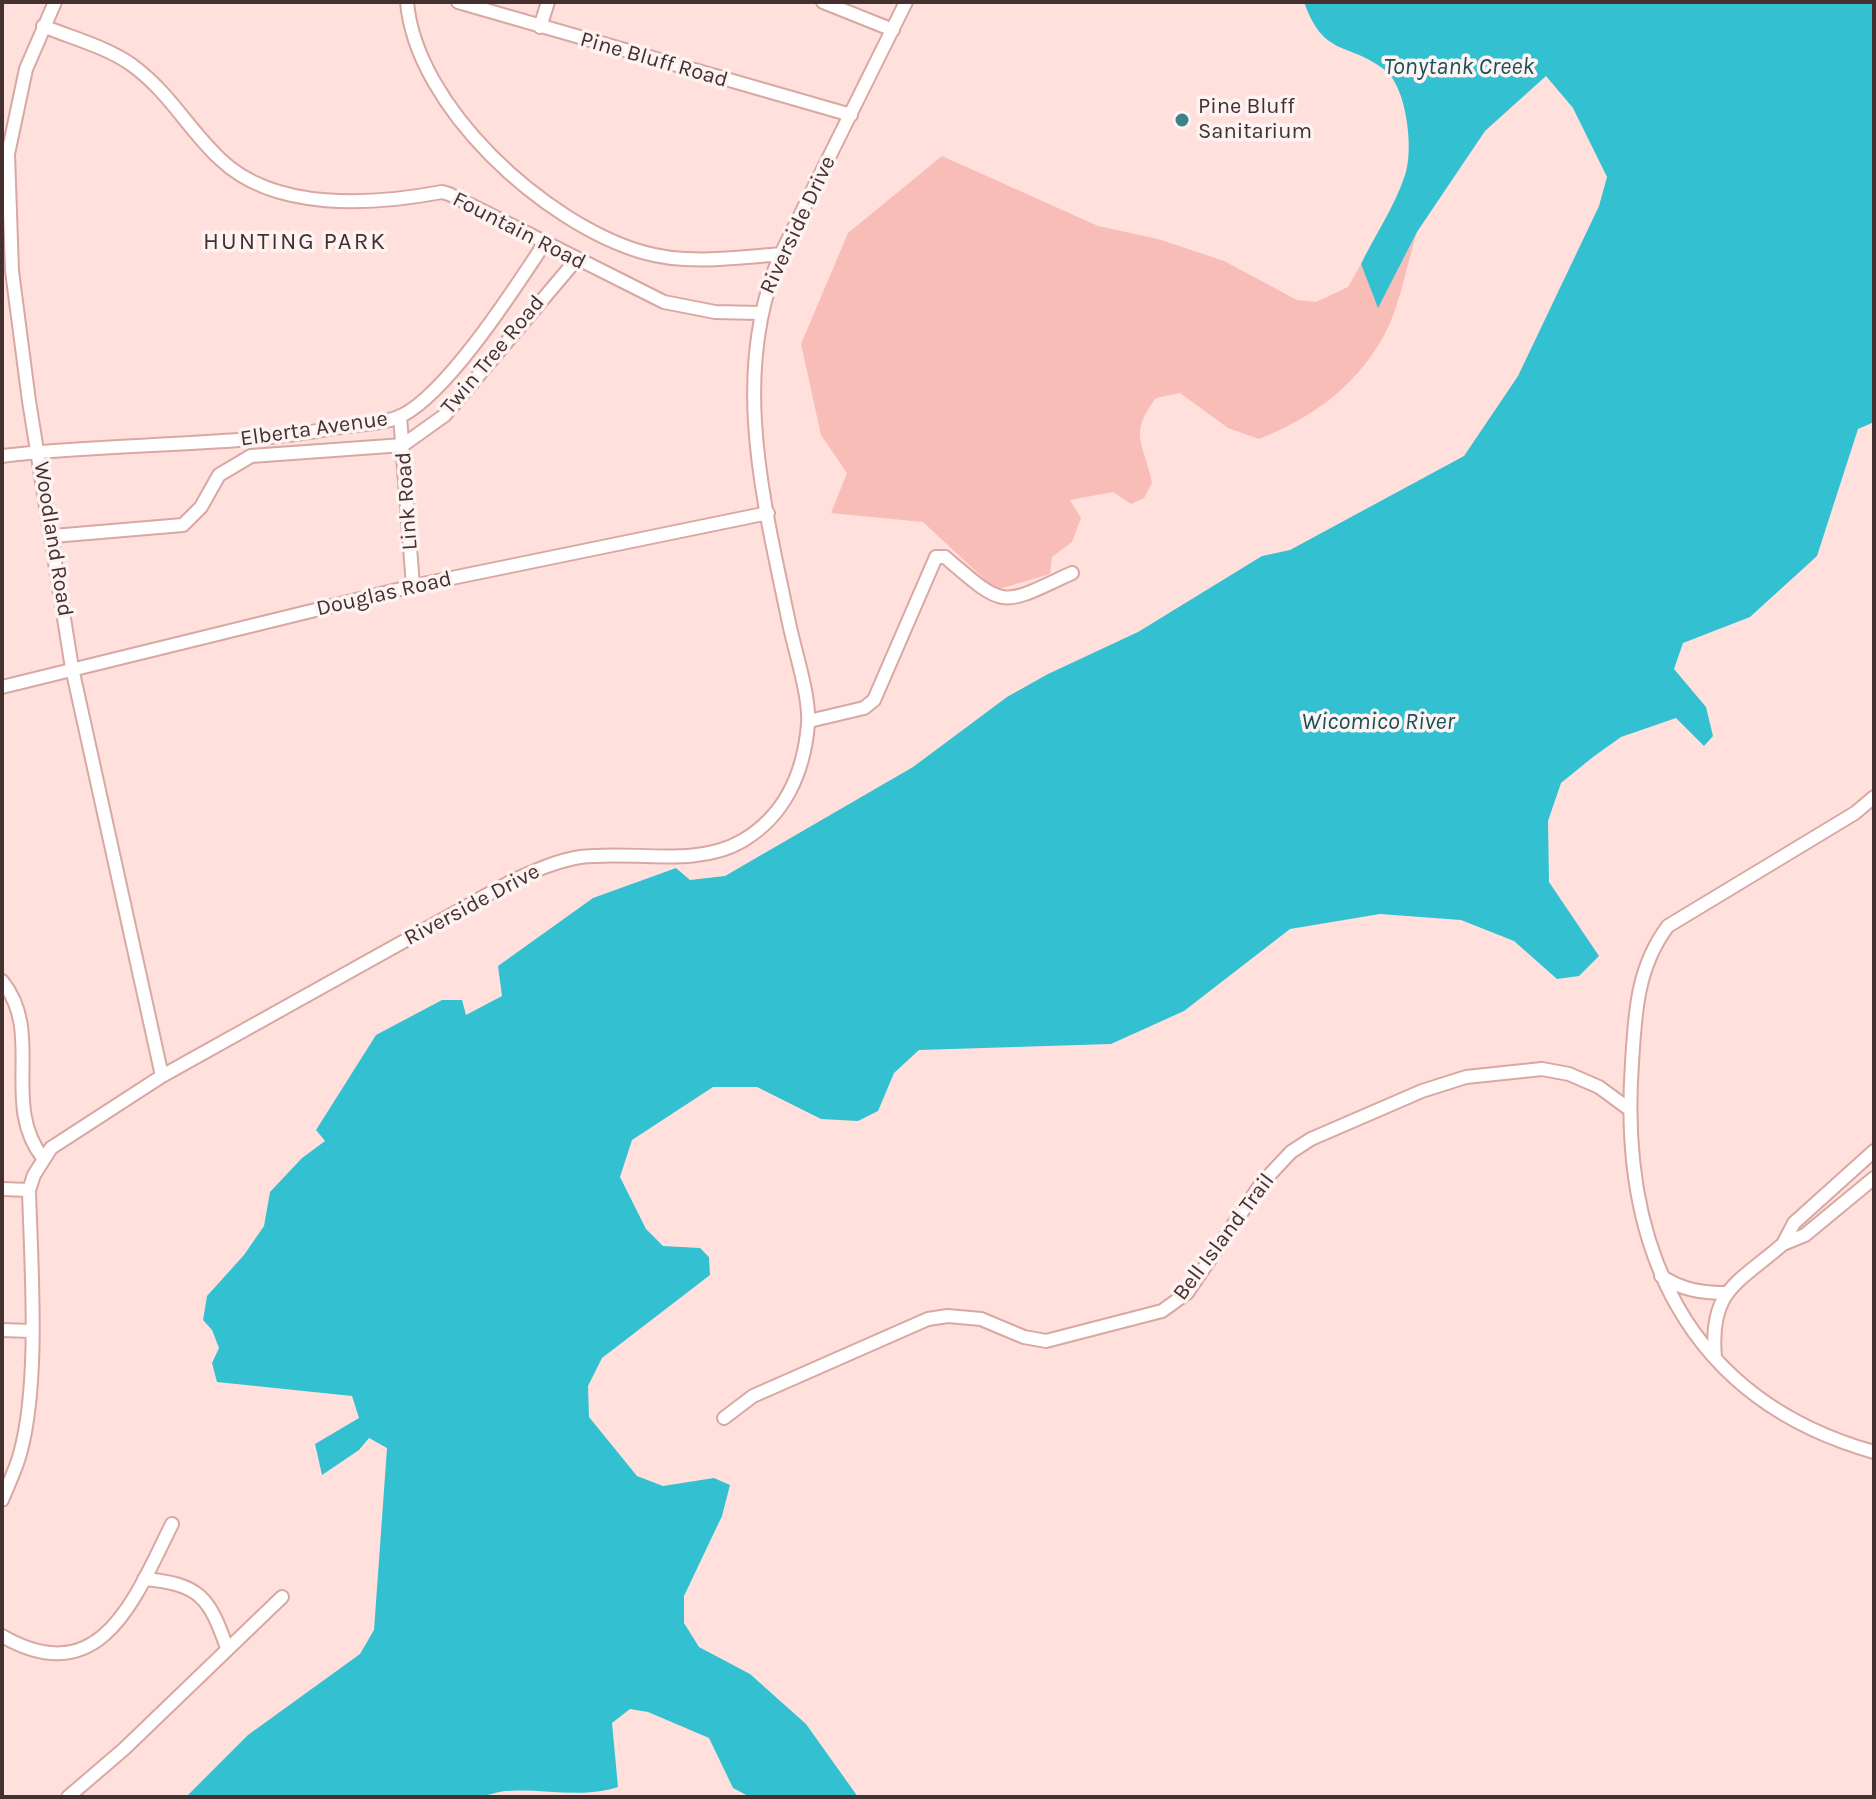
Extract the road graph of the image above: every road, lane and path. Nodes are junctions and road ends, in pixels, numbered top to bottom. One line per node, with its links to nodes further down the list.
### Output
1 (55, 2): 7 (street, Woodland Road)
2 (407, 2): 12 (street)
3 (458, 2): 8 (street, Pine Bluff Road)
4 (548, 2): 8 (street)
5 (823, 2): 9 (street)
6 (906, 2): 9 (street, Riverside Drive)
7 (43, 26): 11 (street, Fountain Road); 17 (street, Woodland Road)
8 (540, 27): 10 (street, Pine Bluff Road)
9 (893, 30): 10 (street, Riverside Drive)
10 (851, 115): 12 (street, Riverside Drive)
11 (544, 244): 13 (street, Fountain Road); 15 (street, Elberta Avenue)
12 (781, 254): 14 (street, Riverside Drive)
13 (576, 260): 14 (street, Fountain Road); 16 (street, Twin Tree Road)
14 (760, 313): 19 (street, Riverside Drive)
15 (400, 416): 16 (street, Link Road); 17 (street, Elberta Avenue)
16 (403, 445): 20 (street); 22 (street, Link Road)
17 (39, 451): 18 (street, Elberta Avenue); 20 (street, Woodland Road)
18 (2, 456)
19 (768, 513): 22 (street, Douglas Road); 25 (street, Riverside Drive)
20 (53, 536): 23 (street, Woodland Road)
21 (1072, 573): 25 (street)
22 (413, 586): 23 (street, Douglas Road)
23 (72, 668): 24 (street, Douglas Road); 29 (street, Woodland Road)
24 (2, 687)
25 (809, 721): 29 (street, Riverside Drive)
26 (1874, 797): 31 (street)
27 (2, 981): 28 (street)
28 (9, 1071)
29 (162, 1076): 33 (street, Riverside Drive)
30 (8, 1101): 33 (street)
31 (1629, 1109): 38 (street); 43 (street, Bell Island Trail)
32 (1874, 1151): 37 (street)
33 (43, 1158): 36 (street, Riverside Drive)
34 (1874, 1178): 37 (street)
35 (2, 1189): 36 (street)
36 (29, 1190): 41 (street, Riverside Drive)
37 (1783, 1244): 39 (street)
38 (1658, 1274): 39 (street); 42 (street)
39 (1726, 1293): 42 (street)
40 (2, 1330): 41 (street)
41 (31, 1331): 45 (street, Riverside Drive)
42 (1715, 1358): 44 (street)
43 (724, 1418)
44 (1874, 1452)
45 (2, 1500)
46 (172, 1524): 47 (street)
47 (144, 1579): 49 (street); 50 (street)
48 (282, 1597): 50 (street)
49 (2, 1636)
50 (227, 1648): 51 (street)
51 (68, 1797)

